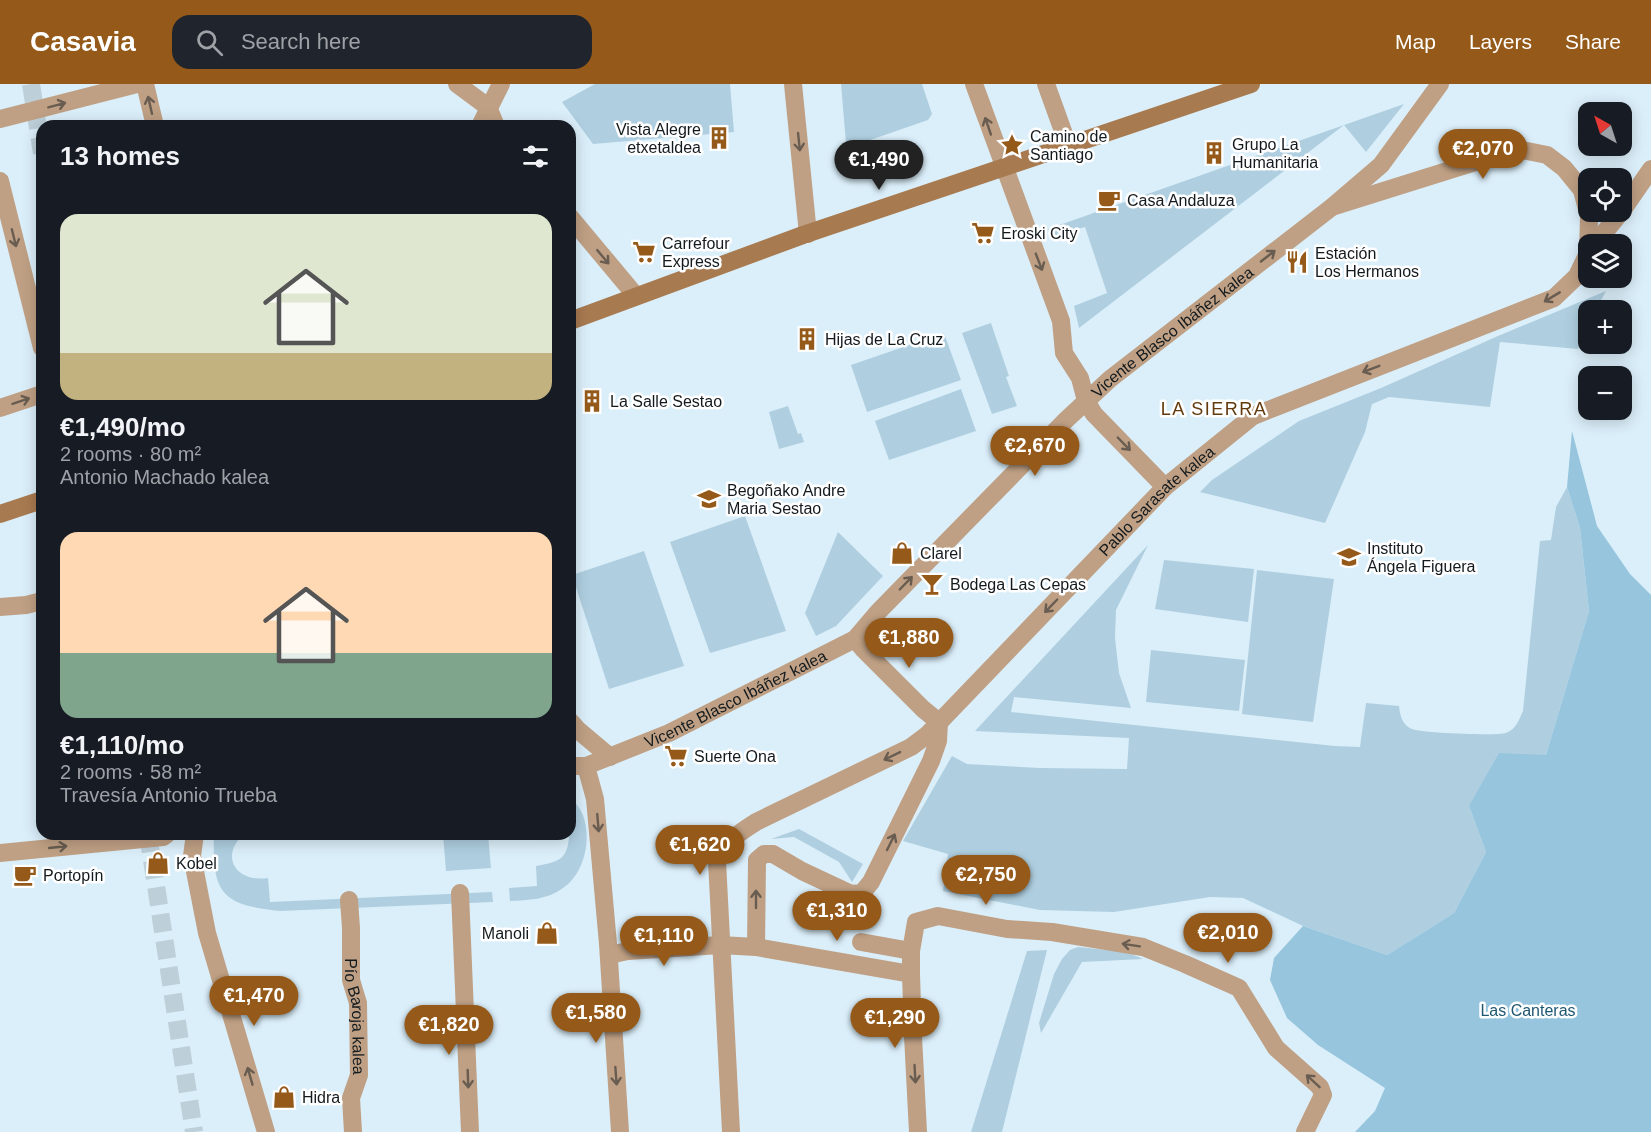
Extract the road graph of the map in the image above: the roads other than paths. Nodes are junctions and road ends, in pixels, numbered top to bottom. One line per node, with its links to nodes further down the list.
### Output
1 (136, 84): 13 (street, one-way to 1)
2 (146, 84): 14 (street, one-way to 2)
3 (457, 84): 12 (street)
4 (501, 84): 12 (street)
5 (793, 84): 25 (street, one-way to 25)
6 (974, 84): 18 (street, one-way to 6)
7 (1046, 84): 17 (street)
8 (1251, 84): 17 (street)
9 (1425, 84): 11 (street)
10 (1440, 84): 11 (street, Vicente Blasco Ibáñez kalea)
11 (1426, 103): 22 (street, Vicente Blasco Ibáñez kalea)
12 (488, 107): 15 (street); 16 (street)
13 (0, 119)
14 (154, 120)
15 (483, 120)
16 (493, 120)
17 (1068, 145): 18 (street)
18 (1003, 168): 25 (street); 33 (street, one-way to 33)
19 (1651, 169): 21 (street)
20 (0, 181): 31 (street, one-way to 31)
21 (1632, 196)
22 (1332, 207): 26 (street, Pablo Sarasate kalea); 33 (street, Vicente Blasco Ibáñez kalea, one-way to 22)
23 (1612, 222): 27 (street)
24 (576, 224): 29 (street, one-way to 29)
25 (808, 234): 29 (street)
26 (1589, 234)
27 (1603, 234)
28 (1578, 274): 35 (street, Pablo Sarasate kalea, one-way to 35)
29 (636, 296): 30 (street)
30 (576, 319)
31 (36, 324)
32 (36, 396): 34 (street, one-way to 32)
33 (1086, 400): 35 (street, one-way to 35); 40 (street, Vicente Blasco Ibáñez kalea, one-way to 33)
34 (0, 408)
35 (1166, 487): 41 (street, Pablo Sarasate kalea, one-way to 41)
36 (36, 502): 37 (street)
37 (0, 514)
38 (36, 602): 39 (street)
39 (0, 607)
40 (855, 639): 41 (street); 43 (street, Vicente Blasco Ibáñez kalea)
41 (939, 722): 51 (street, Pablo Sarasate kalea, one-way to 51); 52 (street, one-way to 41)
42 (576, 728): 43 (street)
43 (610, 757): 44 (street, Vicente Blasco Ibáñez kalea)
44 (578, 766): 54 (street, one-way to 54)
45 (132, 840): 47 (street, one-way to 45)
46 (194, 840): 56 (street, one-way to 46)
47 (0, 853)
48 (460, 893): 58 (street, one-way to 58)
49 (349, 900): 57 (street, Pío Baroja kalea)
50 (861, 942): 53 (street)
51 (717, 945): 52 (street); 54 (street); 60 (street, Pablo Sarasate kalea)
52 (756, 947): 55 (street)
53 (911, 951): 55 (street); 62 (street, one-way to 53)
54 (609, 955): 59 (street, one-way to 59)
55 (911, 974): 61 (street, one-way to 61)
56 (266, 1132)
57 (353, 1132)
58 (470, 1132)
59 (620, 1132)
60 (731, 1132)
61 (918, 1132)
62 (1305, 1132)

